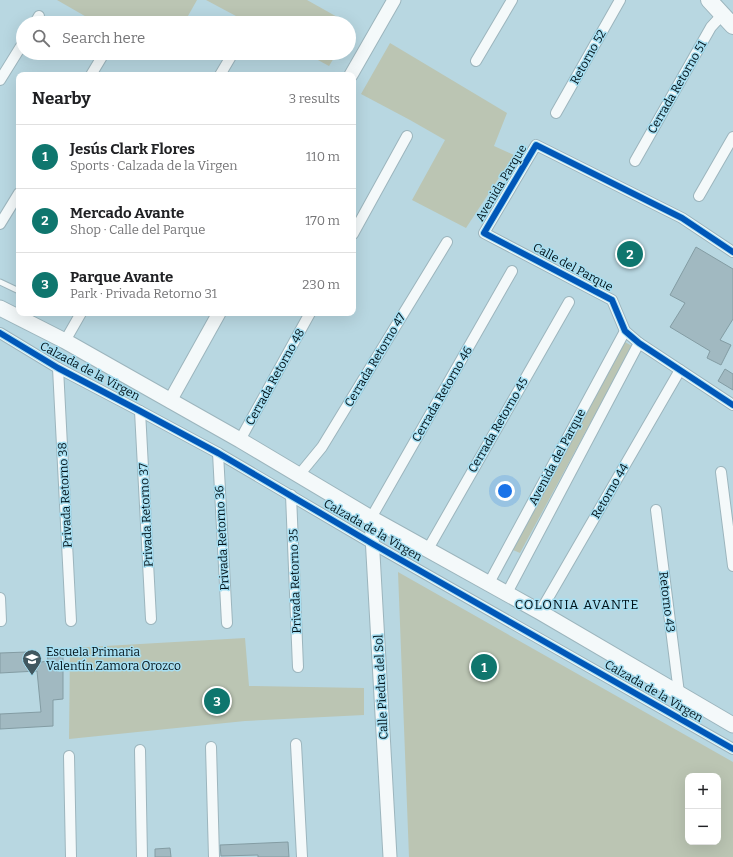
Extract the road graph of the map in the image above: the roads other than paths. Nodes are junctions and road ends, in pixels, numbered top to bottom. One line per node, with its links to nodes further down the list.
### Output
1 (394, 0): 12 (street)
2 (512, 0): 9 (street)
3 (620, 0): 14 (street, Retorno 52)
4 (709, 0): 5 (main road)
5 (728, 20): 17 (street, Cerrada Retorno 51)
6 (16, 54): 13 (street)
7 (100, 60): 10 (street)
8 (228, 60): 11 (street)
9 (476, 61)
10 (93, 72)
11 (222, 72)
12 (353, 72)
13 (0, 80)
14 (556, 113)
15 (407, 136): 21 (street)
16 (733, 137): 18 (street)
17 (635, 161)
18 (699, 196)
19 (16, 197): 20 (street)
20 (0, 224)
21 (356, 229)
22 (484, 233): 24 (street, Avenida Parque); 33 (street, Calle del Parque)
23 (447, 242): 45 (street, Cerrada Retorno 47)
24 (733, 252)
25 (512, 271): 48 (street, Cerrada Retorno 46)
26 (0, 282): 27 (lane)
27 (16, 289)
28 (569, 302): 50 (street, Cerrada Retorno 45)
29 (0, 308): 35 (main road, Calzada de la Virgen)
30 (79, 316): 35 (street)
31 (217, 316): 39 (street)
32 (308, 316): 42 (street, Cerrada Retorno 48)
33 (625, 331): 36 (street, Calle del Parque); 52 (street, Avenida del Parque)
34 (0, 333): 37 (street, Calzada de la Virgen)
35 (65, 341): 39 (main road, Calzada de la Virgen)
36 (639, 343): 38 (street, Calle del Parque); 53 (street, Avenida del Parque)
37 (58, 368): 41 (street, Calzada de la Virgen); 58 (street, Privada Retorno 38)
38 (680, 370): 40 (street, Calle del Parque); 55 (street, Retorno 44)
39 (170, 401): 42 (main road, Calzada de la Virgen)
40 (733, 405)
41 (140, 411): 43 (street, Calzada de la Virgen); 56 (street, Privada Retorno 37)
42 (240, 440): 45 (main road, Calzada de la Virgen)
43 (218, 453): 46 (street, Calzada de la Virgen); 59 (street, Privada Retorno 36)
44 (721, 472): 51 (street)
45 (299, 475): 48 (main road, Calzada de la Virgen)
46 (291, 495): 49 (street, Calzada de la Virgen); 60 (street, Privada Retorno 35)
47 (656, 510): 61 (street, Retorno 43)
48 (371, 518): 49 (street, Calle Piedra del Sol); 50 (main road, Calzada de la Virgen)
49 (373, 544): 65 (street, Calzada de la Virgen); 72 (street, Calle Piedra del Sol)
50 (428, 549): 52 (main road, Calzada de la Virgen)
51 (733, 566)
52 (489, 583): 53 (main road, Calzada de la Virgen)
53 (507, 593): 55 (main road, Calzada de la Virgen)
54 (0, 598): 57 (street)
55 (540, 612): 61 (main road, Calzada de la Virgen)
56 (151, 619)
57 (1, 621)
58 (71, 621)
59 (227, 623)
60 (298, 667)
61 (679, 694): 62 (main road, Calzada de la Virgen)
62 (733, 725)
63 (296, 744): 71 (street)
64 (210, 747): 70 (street)
65 (733, 749)
66 (140, 750): 69 (street)
67 (69, 756): 68 (street)
68 (71, 857)
69 (142, 857)
70 (214, 857)
71 (302, 857)
72 (390, 857)

